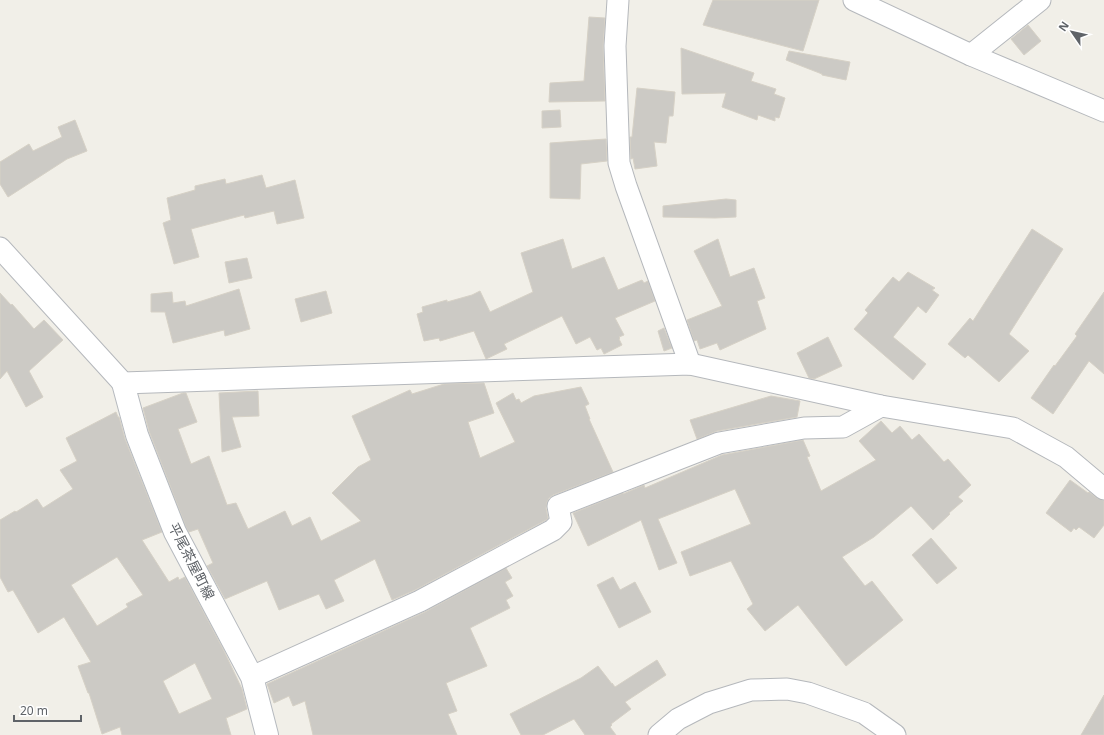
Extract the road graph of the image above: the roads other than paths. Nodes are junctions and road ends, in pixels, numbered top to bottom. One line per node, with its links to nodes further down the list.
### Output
1 (618, 0): 7 (street)
2 (854, 0): 4 (street)
3 (1040, 0): 4 (street)
4 (971, 55): 5 (street)
5 (1104, 111)
6 (0, 248): 8 (street)
7 (690, 364): 8 (street); 9 (street)
8 (123, 383): 11 (main road, 平尾茶屋町線)
9 (881, 406): 10 (street); 11 (street)
10 (1104, 489)
11 (252, 677): 12 (main road, 平尾茶屋町線)
12 (267, 735)
13 (659, 735): 14 (street)
14 (895, 735)

